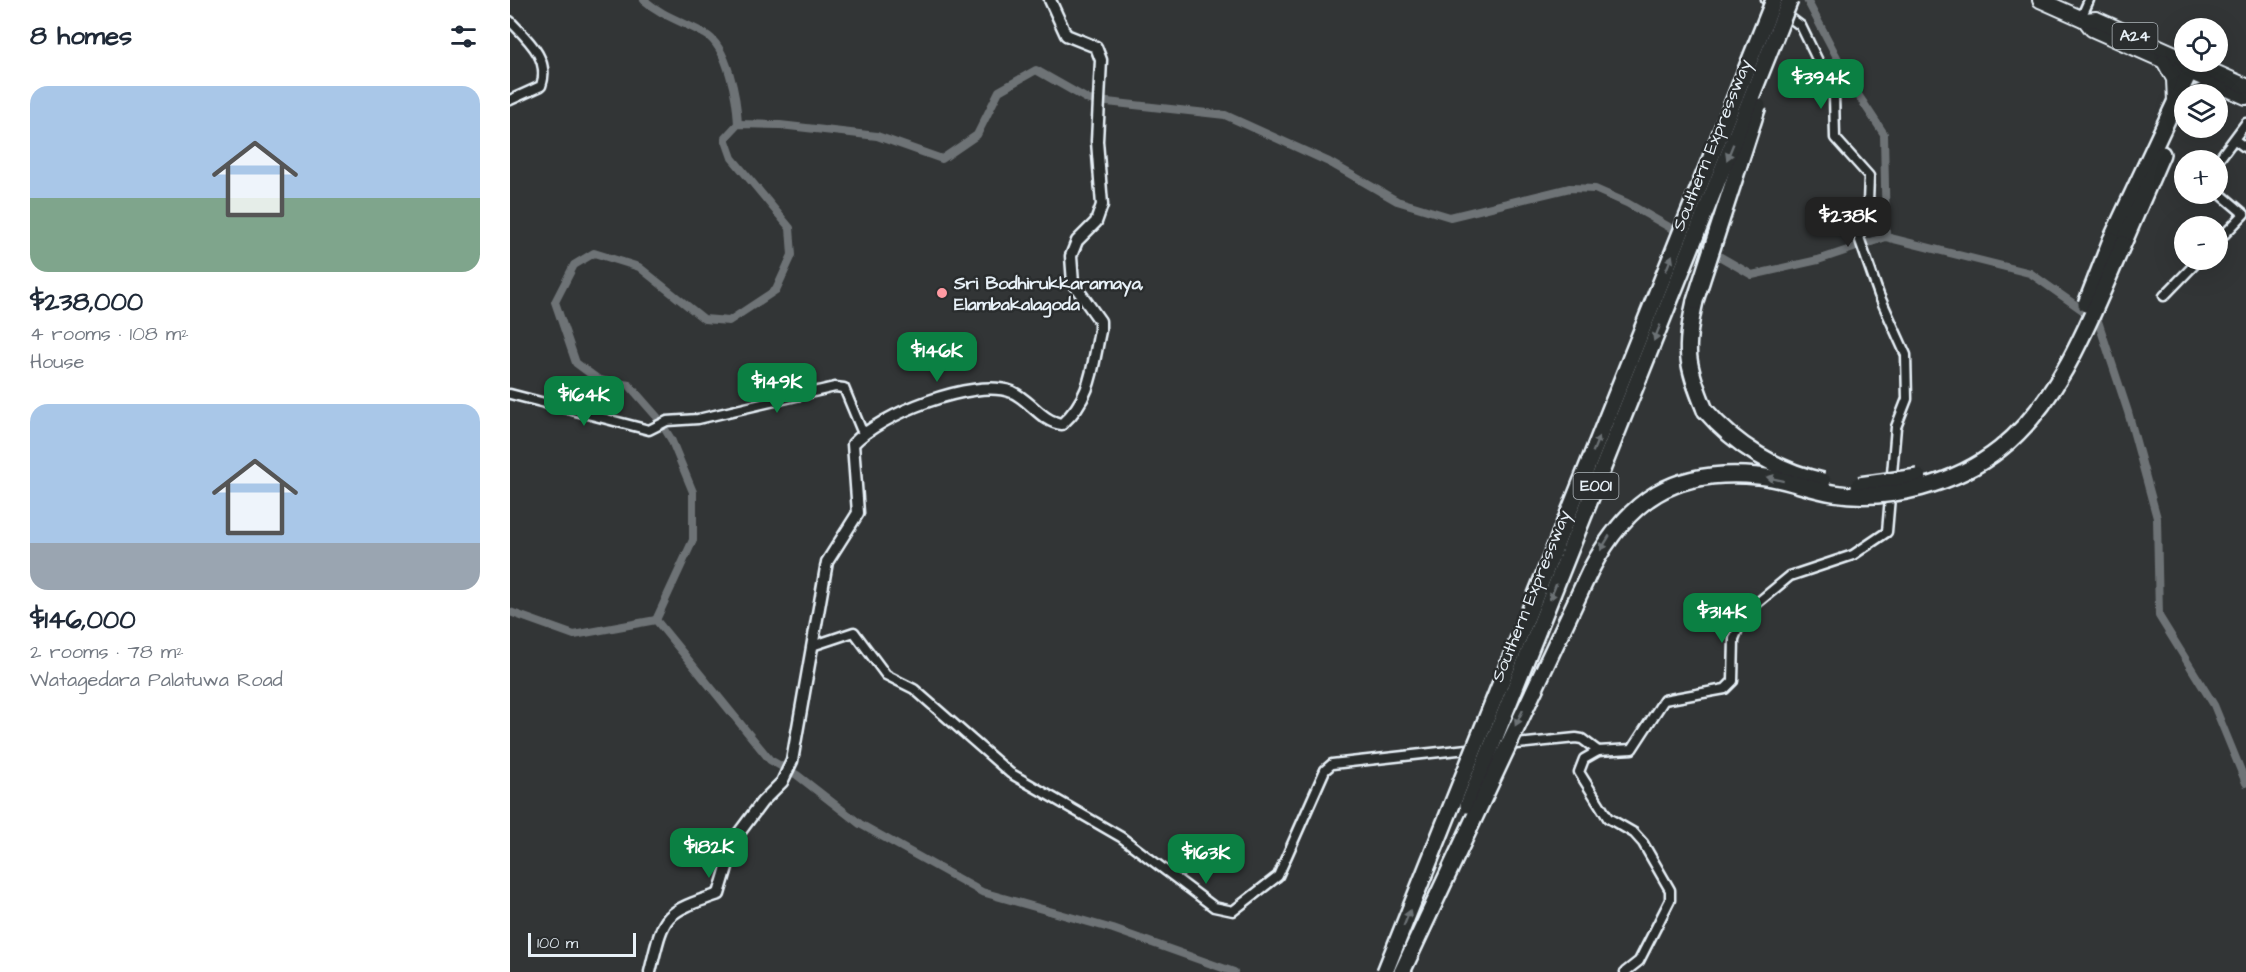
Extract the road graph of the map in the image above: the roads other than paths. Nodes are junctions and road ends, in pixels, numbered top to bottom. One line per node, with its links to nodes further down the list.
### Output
1 (1050, 0): 28 (street)
2 (1766, 0): 30 (street)
3 (1774, 0): 32 (highway, Southern Expressway / E001, one-way to 3, bridge)
4 (1791, 0): 24 (highway, bridge); 33 (highway, Southern Expressway / E001, one-way to 33, bridge)
5 (2040, 0): 7 (highway, A24)
6 (2090, 0): 7 (street)
7 (2083, 19): 9 (highway, A24); 10 (highway, A24)
8 (510, 21): 15 (street)
9 (2174, 57)
10 (2164, 61): 11 (highway, A24); 13 (highway)
11 (2174, 63)
12 (2204, 72): 14 (highway, A24)
13 (2175, 84)
14 (2242, 92)
15 (510, 100)
16 (2174, 115): 24 (highway)
17 (2246, 123): 18 (street)
18 (2235, 140): 19 (street); 20 (street)
19 (2246, 148)
20 (2227, 150)
21 (2228, 200): 22 (street)
22 (2245, 215): 23 (street)
23 (2228, 231)
24 (2117, 242): 33 (highway, one-way to 33, bridge)
25 (2189, 270): 26 (street)
26 (2164, 296)
27 (510, 394): 28 (street)
28 (865, 431): 29 (street)
29 (812, 646): 30 (street); 31 (street)
30 (1598, 751): 34 (street)
31 (650, 972)
32 (1385, 972)
33 (1401, 972)
34 (1625, 972)

